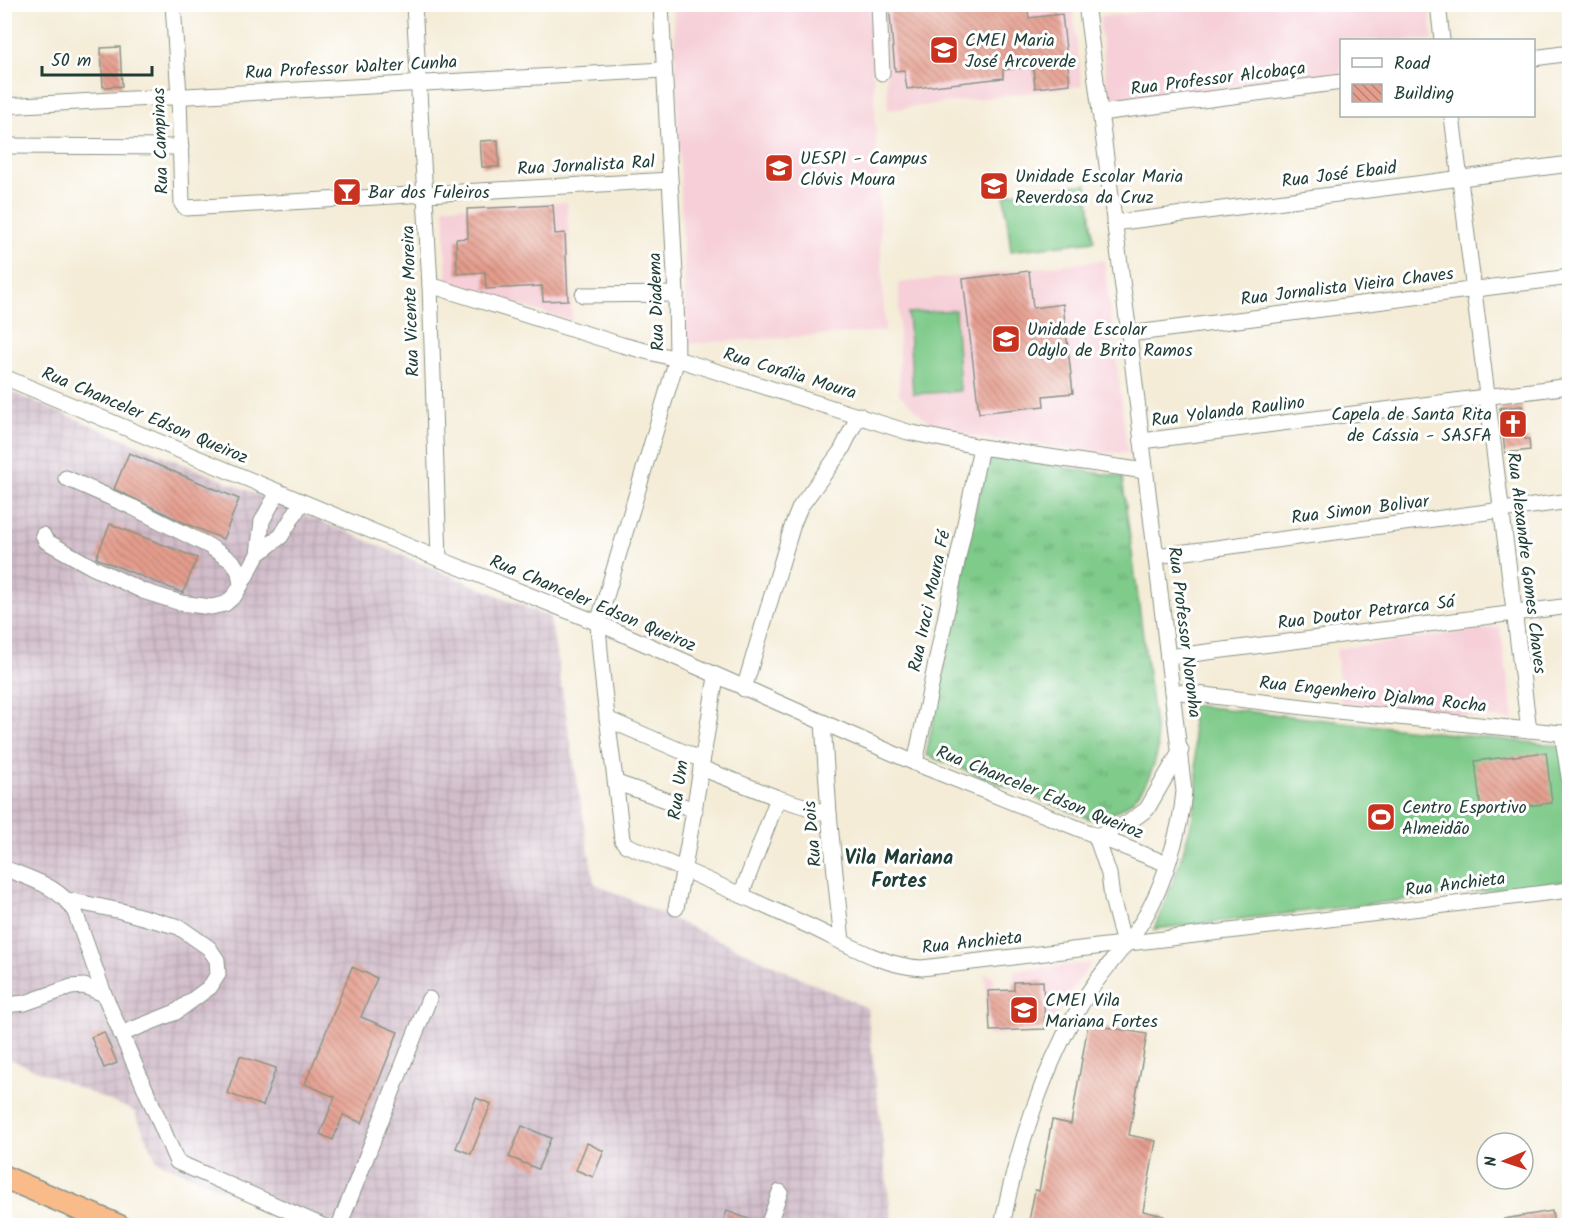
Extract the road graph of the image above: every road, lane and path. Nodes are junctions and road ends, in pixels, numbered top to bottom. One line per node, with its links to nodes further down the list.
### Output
1 (173, 4): 14 (street, Rua Campinas)
2 (414, 4): 13 (street, Rua Vicente Moreira)
3 (662, 4): 10 (street, Rua Diadema)
4 (879, 4): 11 (street)
5 (1438, 4): 7 (street)
6 (1086, 5): 16 (street, Rua Professor Noronha)
7 (1442, 39)
8 (1569, 53): 9 (street)
9 (1535, 58)
10 (664, 70): 13 (street, Rua Professor Walter Cunha); 22 (street, Rua Diadema)
11 (882, 73)
12 (1340, 82): 16 (street, Rua Professor Alcobaça)
13 (419, 83): 14 (street, Rua Professor Walter Cunha); 23 (street, Rua Vicente Moreira)
14 (179, 96): 15 (street, Rua Professor Walter Cunha); 19 (street, Rua Campinas)
15 (4, 106)
16 (1100, 113): 25 (street, Rua Professor Noronha)
17 (1452, 117): 21 (street, Rua Alexandre Gomes Chaves)
18 (4, 146): 19 (street)
19 (181, 147): 24 (street, Rua Campinas)
20 (1569, 164): 21 (street, Rua José Ebaid)
21 (1461, 178): 25 (street, Rua José Ebaid); 28 (street, Rua Alexandre Gomes Chaves)
22 (670, 180): 23 (street, Rua Jornalista Ral); 29 (street, Rua Diadema)
23 (425, 193): 24 (street, Rua Jornalista Ral); 27 (street, Rua Vicente Moreira)
24 (182, 204)
25 (1114, 223): 31 (street, Rua Professor Noronha)
26 (1569, 277): 28 (street, Rua Jornalista Vieira Chaves)
27 (430, 285): 32 (street, Rua Corália Moura); 48 (street, Rua Vicente Moreira)
28 (1474, 289): 31 (street, Rua Jornalista Vieira Chaves); 35 (street, Rua Alexandre Gomes Chaves)
29 (676, 294): 30 (street); 32 (street, Rua Diadema)
30 (583, 296)
31 (1129, 334): 37 (street, Rua Professor Noronha)
32 (677, 359): 36 (street, Rua Corália Moura); 52 (street, Rua Diadema)
33 (4, 377): 41 (street, Rua Chanceler Edson Queiroz)
34 (1569, 386): 35 (street, Rua Yolanda Raulino)
35 (1486, 397): 37 (street, Rua Yolanda Raulino); 44 (street, Rua Alexandre Gomes Chaves)
36 (859, 415): 38 (street, Rua Corália Moura); 55 (street)
37 (1142, 441): 39 (street, Rua Professor Noronha)
38 (981, 447): 39 (street, Rua Corália Moura); 62 (street, Rua Iraci Moura Fé)
39 (1145, 471): 47 (street, Rua Professor Noronha)
40 (66, 478): 49 (street)
41 (278, 492): 43 (street, Rua Chanceler Edson Queiroz); 46 (street)
42 (1569, 501): 44 (street, Rua Simon Bolivar)
43 (303, 502): 46 (street); 48 (street, Rua Chanceler Edson Queiroz)
44 (1500, 510): 47 (street, Rua Simon Bolivar); 51 (street, Rua Alexandre Gomes Chaves)
45 (43, 536): 49 (street)
46 (258, 554): 49 (street)
47 (1156, 556): 53 (street, Rua Professor Noronha)
48 (439, 559): 52 (street, Rua Chanceler Edson Queiroz)
49 (241, 585)
50 (1569, 606): 51 (street, Rua Doutor Petrarca Sá)
51 (1514, 613): 53 (street, Rua Doutor Petrarca Sá); 59 (street, Rua Alexandre Gomes Chaves)
52 (598, 623): 54 (street, Rua Chanceler Edson Queiroz); 57 (street, Rua Anchieta)
53 (1168, 657): 56 (street, Rua Professor Noronha)
54 (716, 677): 55 (street, Rua Chanceler Edson Queiroz); 63 (street, Rua Um)
55 (744, 689): 58 (street, Rua Chanceler Edson Queiroz)
56 (1172, 691): 59 (street, Rua Engenheiro Djalma Rocha); 61 (street, Rua Professor Noronha)
57 (607, 719): 63 (street); 64 (street, Rua Anchieta)
58 (823, 722): 62 (street, Rua Chanceler Edson Queiroz); 68 (street, Rua Dois)
59 (1529, 730): 60 (street, Rua Engenheiro Djalma Rocha)
60 (1567, 730): 65 (street)
61 (1181, 750): 69 (street); 70 (street, Rua Professor Noronha)
62 (915, 763): 69 (street, Rua Chanceler Edson Queiroz)
63 (701, 764): 66 (street); 67 (street, Rua Um)
64 (617, 783): 67 (street); 72 (street, Rua Anchieta)
65 (1569, 783)
66 (778, 798): 68 (street); 74 (street)
67 (695, 810): 72 (street, Rua Um)
68 (828, 814): 77 (street, Rua Dois)
69 (1096, 836): 70 (street, Rua Chanceler Edson Queiroz); 78 (street)
70 (1167, 864): 78 (street, Rua Professor Noronha)
71 (4, 868): 75 (street)
72 (684, 868): 74 (street, Rua Anchieta); 76 (street, Rua Um)
73 (1569, 890): 78 (street, Rua Anchieta)
74 (741, 895): 77 (street, Rua Anchieta)
75 (68, 900): 79 (street); 82 (street)
76 (676, 908)
77 (842, 942): 78 (street, Rua Anchieta)
78 (1124, 944): 89 (street, Rua Professor Noronha)
79 (104, 994): 81 (street); 82 (street)
80 (429, 999): 87 (street)
81 (4, 1005)
82 (121, 1034): 86 (street)
83 (4, 1177): 85 (highway)
84 (780, 1192): 88 (street)
85 (119, 1226)
86 (323, 1226)
87 (339, 1226)
88 (768, 1226)
89 (1002, 1226)

